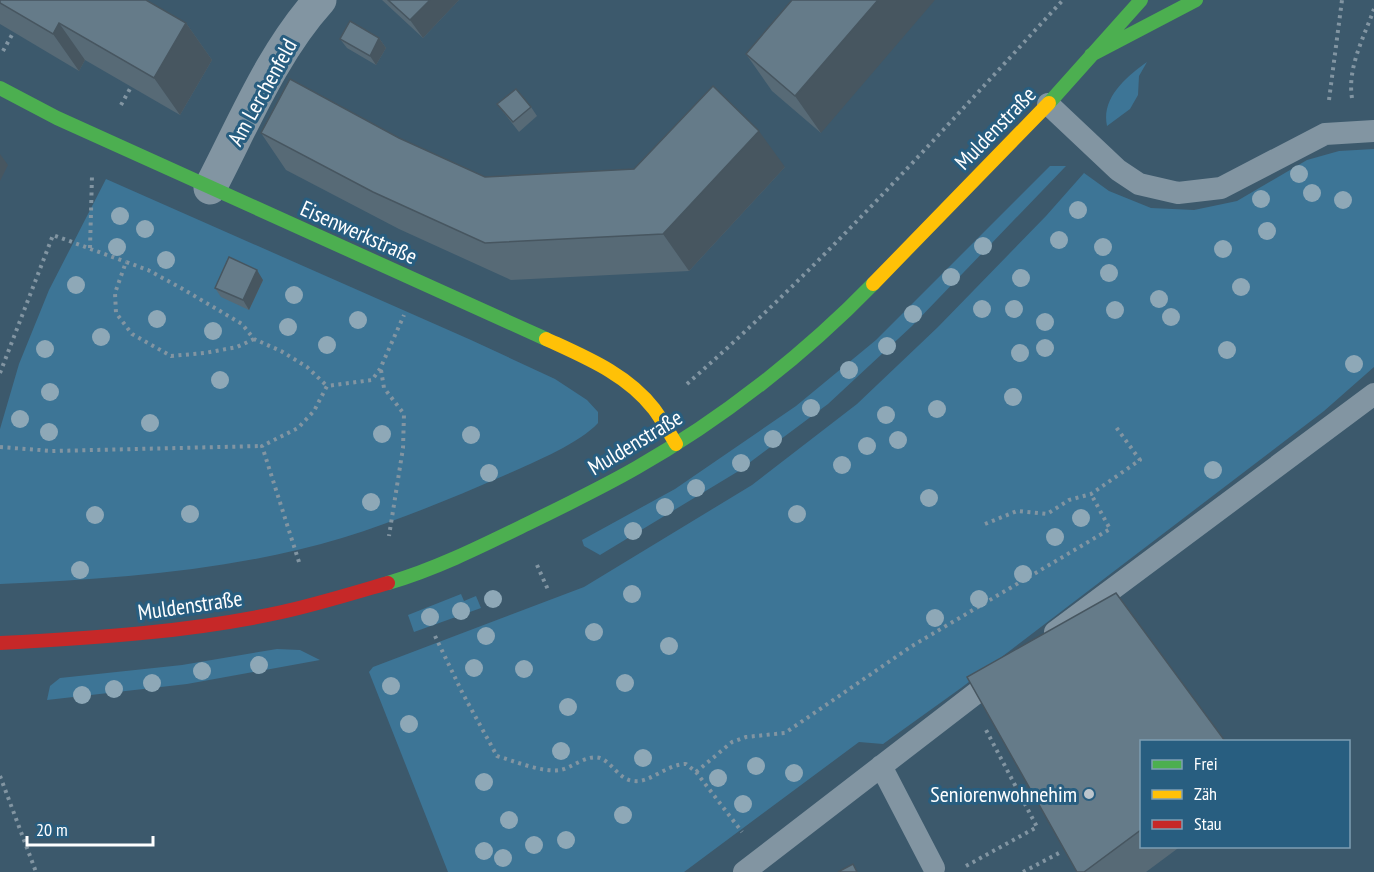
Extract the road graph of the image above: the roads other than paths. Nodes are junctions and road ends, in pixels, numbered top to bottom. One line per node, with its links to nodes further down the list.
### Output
1 (320, 0): 8 (street, Am Lerchenfeld)
2 (1141, 0): 4 (main road, Muldenstraße)
3 (1196, 0): 4 (main road)
4 (1091, 55): 6 (main road, Muldenstraße)
5 (0, 88): 8 (main road, Eisenwerkstraße)
6 (1048, 104): 7 (lane); 10 (main road, Muldenstraße)
7 (1374, 131)
8 (210, 188): 10 (main road, Eisenwerkstraße)
9 (1374, 394): 12 (lane)
10 (676, 444): 11 (main road, Muldenstraße)
11 (0, 643)
12 (881, 766): 13 (lane); 14 (lane)
13 (934, 868)
14 (744, 872)

